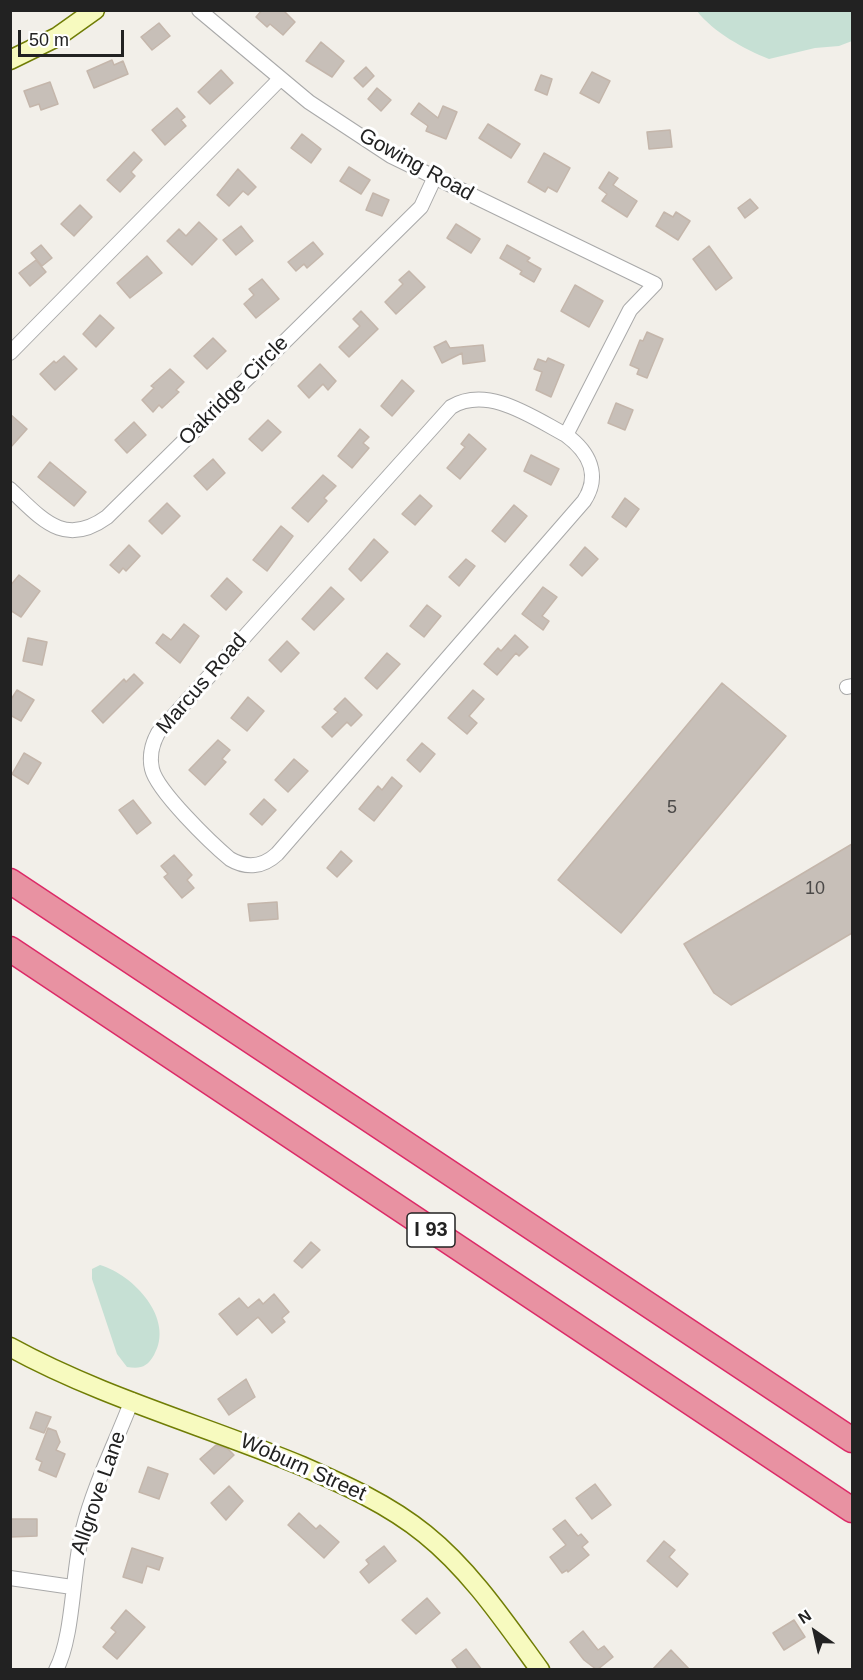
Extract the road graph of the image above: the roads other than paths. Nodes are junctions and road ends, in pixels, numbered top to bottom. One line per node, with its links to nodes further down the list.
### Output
1 (95, 10): 3 (street)
2 (199, 10): 4 (street, Gowing Road)
3 (10, 60)
4 (280, 79): 5 (street, Gowing Road); 6 (street)
5 (434, 179): 7 (street, Gowing Road); 8 (street, Oakridge Circle)
6 (10, 353)
7 (566, 435): 7 (street, Marcus Road)
8 (13, 497)
9 (10, 881): 13 (highway, I 93)
10 (10, 949): 14 (highway, I 93)
11 (10, 1347): 12 (street, Woburn Street)
12 (132, 1400): 16 (street, Allgrove Lane); 18 (street, Woburn Street)
13 (852, 1440)
14 (852, 1510)
15 (10, 1578): 16 (street)
16 (72, 1587): 17 (street, Allgrove Lane)
17 (56, 1670)
18 (540, 1670)

